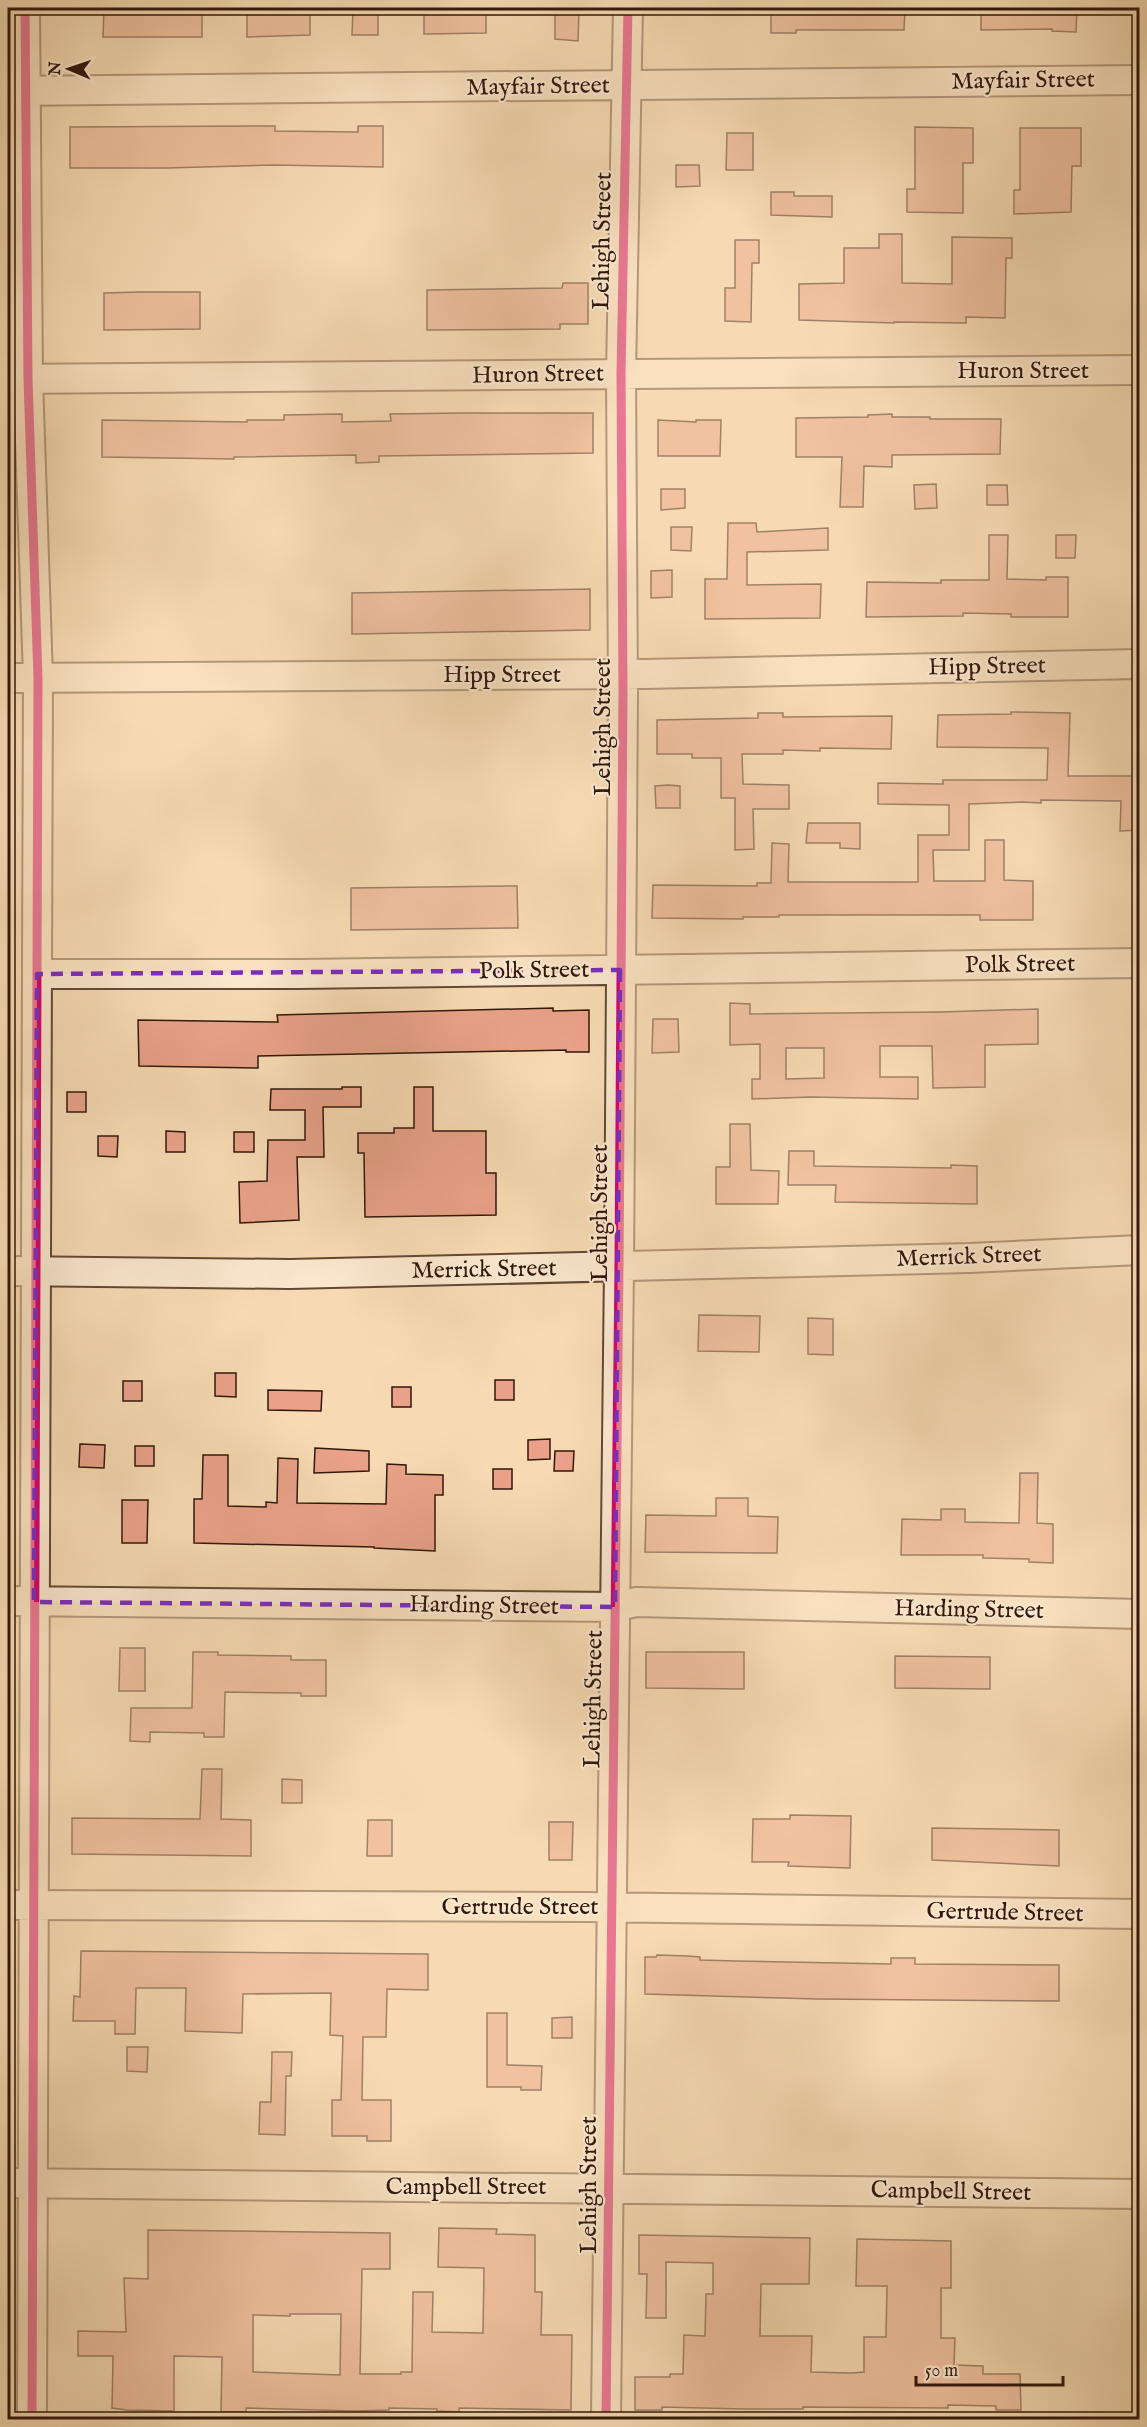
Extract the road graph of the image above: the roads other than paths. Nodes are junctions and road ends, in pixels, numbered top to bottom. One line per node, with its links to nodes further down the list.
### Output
1 (25, 8): 5 (street)
2 (628, 8): 4 (street, Lehigh Street)
3 (1140, 80): 4 (street, Mayfair Street)
4 (625, 86): 5 (street, Mayfair Street); 7 (street, Lehigh Street)
5 (16, 91): 8 (street)
6 (1140, 370): 7 (street, Huron Street)
7 (621, 373): 8 (street, Huron Street); 10 (street, Lehigh Street)
8 (18, 379): 12 (street)
9 (1140, 664): 10 (street, Hipp Street)
10 (623, 674): 12 (street, Hipp Street); 14 (street, Lehigh Street)
11 (8, 678): 12 (street, Hipp Street)
12 (38, 678): 15 (street)
13 (1140, 963): 14 (street, Polk Street)
14 (620, 970): 15 (street, Polk Street); 17 (street, Lehigh Street)
15 (37, 974): 18 (street)
16 (1140, 1250): 17 (street, Merrick Street)
17 (619, 1267): 18 (street, Merrick Street); 20 (street, Lehigh Street)
18 (21, 1271): 19 (street)
19 (21, 1601): 20 (street, Harding Street); 22 (street)
20 (615, 1607): 21 (street, Harding Street); 23 (street, Lehigh Street)
21 (1140, 1614)
22 (21, 1905): 23 (street, Gertrude Street); 25 (street)
23 (611, 1908): 24 (street, Gertrude Street); 26 (street, Lehigh Street)
24 (1140, 1914)
25 (20, 2183): 26 (street, Campbell Street); 28 (street)
26 (608, 2188): 27 (street, Campbell Street); 29 (street, Lehigh Street)
27 (1140, 2194)
28 (32, 2420)
29 (606, 2420)

